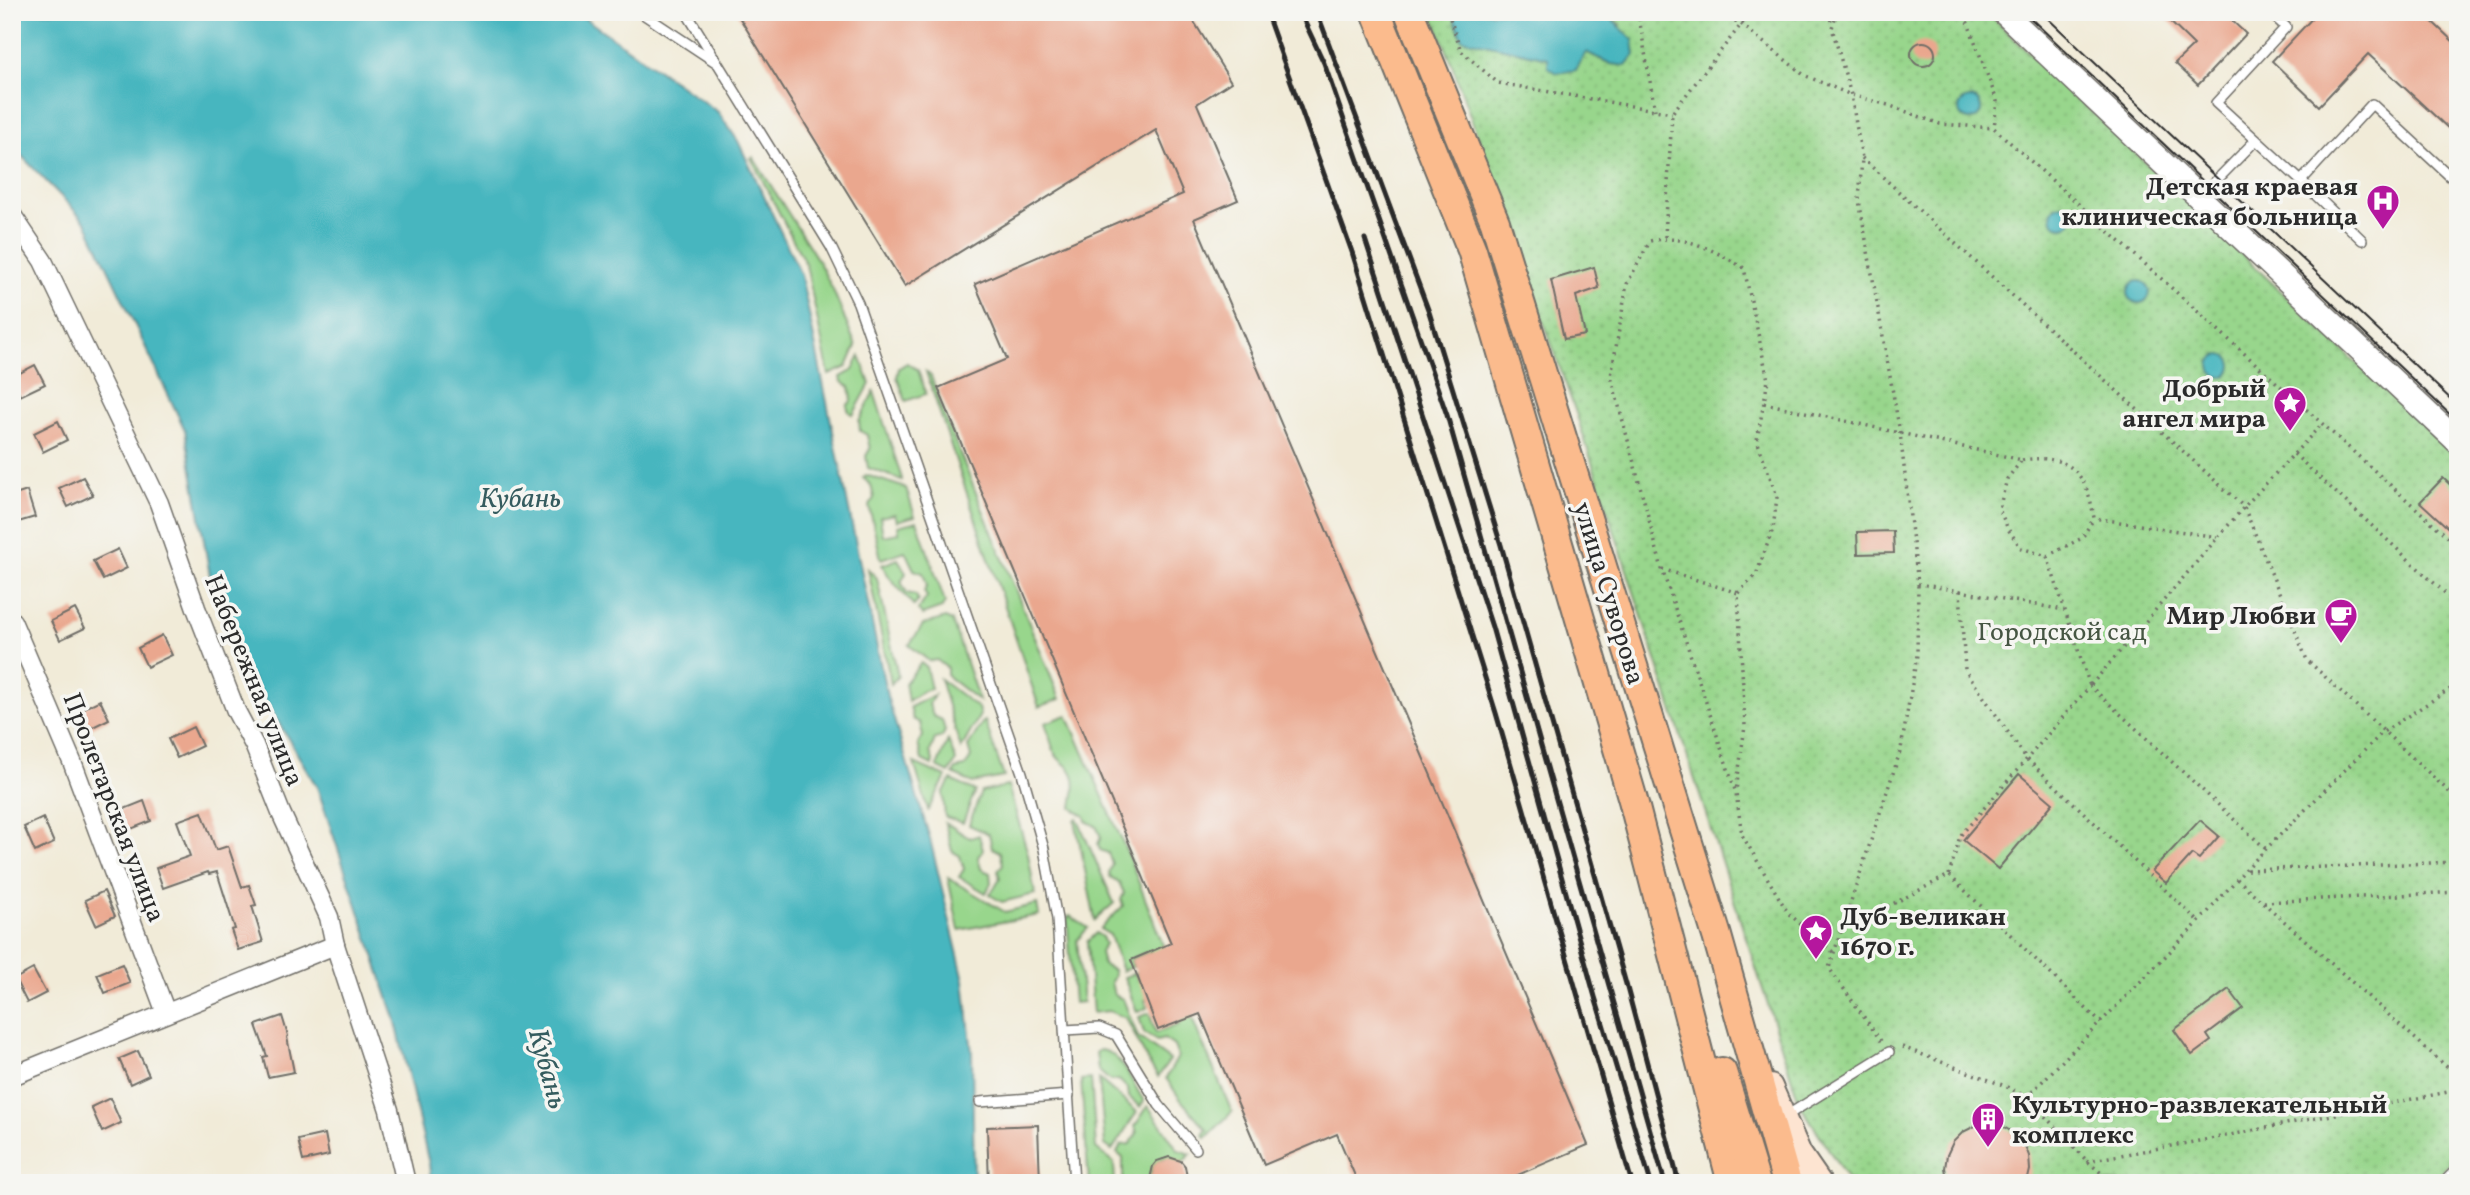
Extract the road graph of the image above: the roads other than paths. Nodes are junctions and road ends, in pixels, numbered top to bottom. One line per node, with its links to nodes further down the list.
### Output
1 (640, 12): 7 (lane)
2 (686, 12): 7 (lane)
3 (1376, 12): 16 (main road, улица Суворова)
4 (1409, 12): 18 (main road, улица Суворова)
5 (2003, 12): 11 (street)
6 (2269, 12): 8 (lane)
7 (720, 66): 20 (lane)
8 (2256, 139): 10 (lane); 11 (lane)
9 (2458, 176): 10 (lane)
10 (2301, 181): 13 (lane)
11 (2199, 198): 14 (street)
12 (12, 215): 17 (street, Набережная улица)
13 (2362, 240)
14 (2458, 442)
15 (12, 621): 19 (street, Пролетарская улица)
16 (1633, 800): 30 (main road, улица Суворова); 31 (main road, улица Суворова)
17 (335, 945): 19 (street); 28 (street, Набережная улица)
18 (1737, 1010): 25 (main road); 32 (main road, улица Суворова)
19 (166, 1013): 22 (street)
20 (1065, 1030): 23 (lane); 26 (lane)
21 (1889, 1052): 25 (lane)
22 (12, 1076)
23 (1069, 1095): 24 (lane); 29 (lane)
24 (979, 1102)
25 (1783, 1117): 33 (main road)
26 (1196, 1149)
27 (2458, 1178): 34 (street)
28 (406, 1183)
29 (1074, 1183)
30 (1732, 1183)
31 (1756, 1183)
32 (1787, 1183)
33 (1819, 1183)
34 (2453, 1183)

